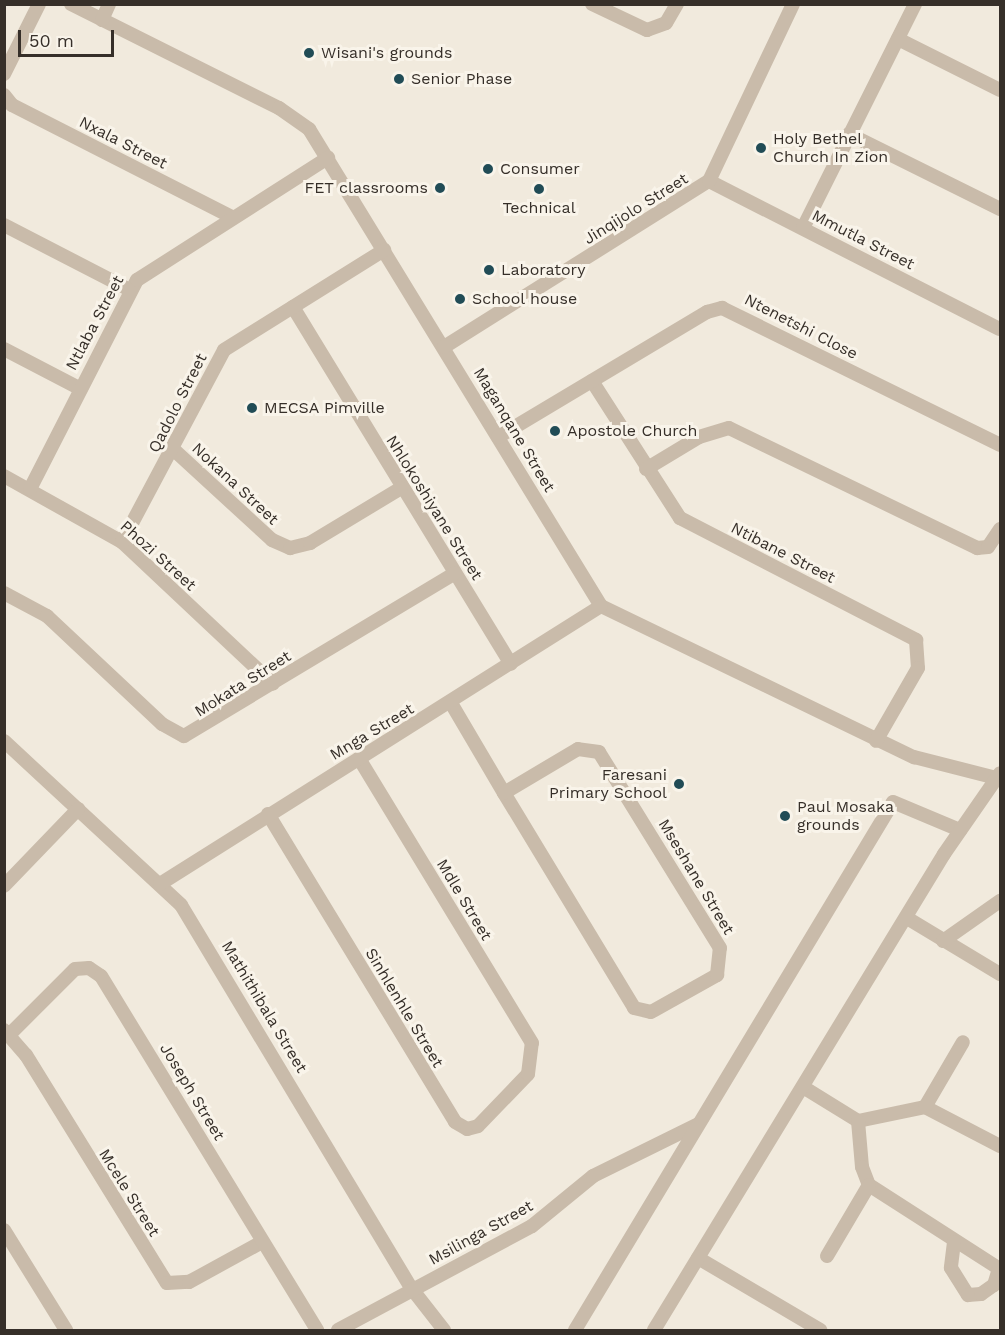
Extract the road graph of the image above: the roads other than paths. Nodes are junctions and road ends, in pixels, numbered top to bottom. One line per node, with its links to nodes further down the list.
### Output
1 (39, 4): 10 (street)
2 (71, 4): 8 (street, Maganqane Street)
3 (109, 4): 8 (street)
4 (592, 4): 5 (street)
5 (677, 4)
6 (793, 4): 15 (street, Jinqijolo Street)
7 (915, 4): 9 (street)
8 (102, 20): 14 (street, Maganqane Street)
9 (898, 39): 11 (street); 13 (street)
10 (4, 74)
11 (1000, 90)
12 (4, 95): 17 (street, Nxala Street)
13 (849, 134): 16 (street); 19 (street)
14 (328, 158): 17 (street, Ntlaba Street); 20 (street, Maganqane Street)
15 (709, 181): 19 (street, Mmutla Street); 24 (street, Jinqijolo Street)
16 (1000, 209)
17 (230, 216): 21 (street, Ntlaba Street)
18 (4, 225): 21 (street)
19 (803, 228): 23 (street, Mmutla Street)
20 (384, 250): 22 (street, Qadolo Street); 24 (street, Maganqane Street)
21 (129, 290): 27 (street, Ntlaba Street)
22 (293, 307): 30 (street, Qadolo Street); 33 (street, Nhlokoshiyane Street)
23 (1000, 329)
24 (444, 347): 28 (street, Maganqane Street)
25 (4, 349): 27 (street)
26 (592, 381): 28 (street, Ntenetshi Close); 29 (street, Ntenetshi Close); 31 (street, Ntibane Street)
27 (79, 388): 34 (street, Ntlaba Street)
28 (498, 437): 39 (street, Maganqane Street)
29 (1000, 445)
30 (173, 449): 33 (street, Nokana Street); 36 (street, Qadolo Street)
31 (646, 469): 35 (street); 44 (street, Ntibane Street)
32 (4, 476): 34 (street, Phozi Street)
33 (401, 488): 37 (street, Nhlokoshiyane Street)
34 (30, 489): 36 (street, Phozi Street)
35 (1000, 529)
36 (122, 542): 41 (street, Phozi Street)
37 (455, 573): 40 (street, Nhlokoshiyane Street); 41 (street, Mokata Street)
38 (4, 593): 41 (street, Mokata Street)
39 (601, 606): 40 (street, Mnga Street); 44 (street)
40 (511, 664): 42 (street, Mnga Street)
41 (273, 684)
42 (451, 703): 45 (street, Mnga Street); 47 (street, Mseshane Street)
43 (4, 741): 48 (street, Mathithibala Street)
44 (876, 741): 46 (street)
45 (359, 759): 49 (street, Mnga Street); 59 (street, Mdle Street)
46 (999, 777): 50 (street)
47 (504, 793): 47 (street, Mseshane Street)
48 (78, 809): 51 (street, Mathithibala Street); 52 (street)
49 (268, 814): 51 (street, Mnga Street); 59 (street, Sinhlenhle Street)
50 (960, 830): 54 (street); 63 (street)
51 (160, 884): 72 (street, Mathithibala Street)
52 (4, 886)
53 (1000, 901): 55 (street)
54 (907, 918): 55 (street); 60 (street)
55 (943, 941): 56 (street)
56 (1000, 974)
57 (7, 1032): 67 (street, Mcele Street); 67 (street, Joseph Street)
58 (963, 1042): 61 (street)
59 (534, 1061)
60 (803, 1087): 62 (street); 70 (street)
61 (925, 1107): 62 (street); 64 (street)
62 (858, 1121): 65 (street)
63 (698, 1124): 72 (street, Msilinga Street); 77 (street)
64 (1000, 1146)
65 (869, 1185): 68 (street); 69 (street)
66 (4, 1230): 73 (street)
67 (262, 1242): 74 (street, Joseph Street)
68 (954, 1242): 71 (street); 71 (street)
69 (827, 1256)
70 (698, 1258): 78 (street); 79 (street)
71 (1000, 1269)
72 (412, 1289): 75 (street, Msilinga Street); 76 (street, Mathithibala Street)
73 (66, 1330)
74 (317, 1330)
75 (338, 1330)
76 (444, 1330)
77 (576, 1330)
78 (654, 1330)
79 (820, 1330)

